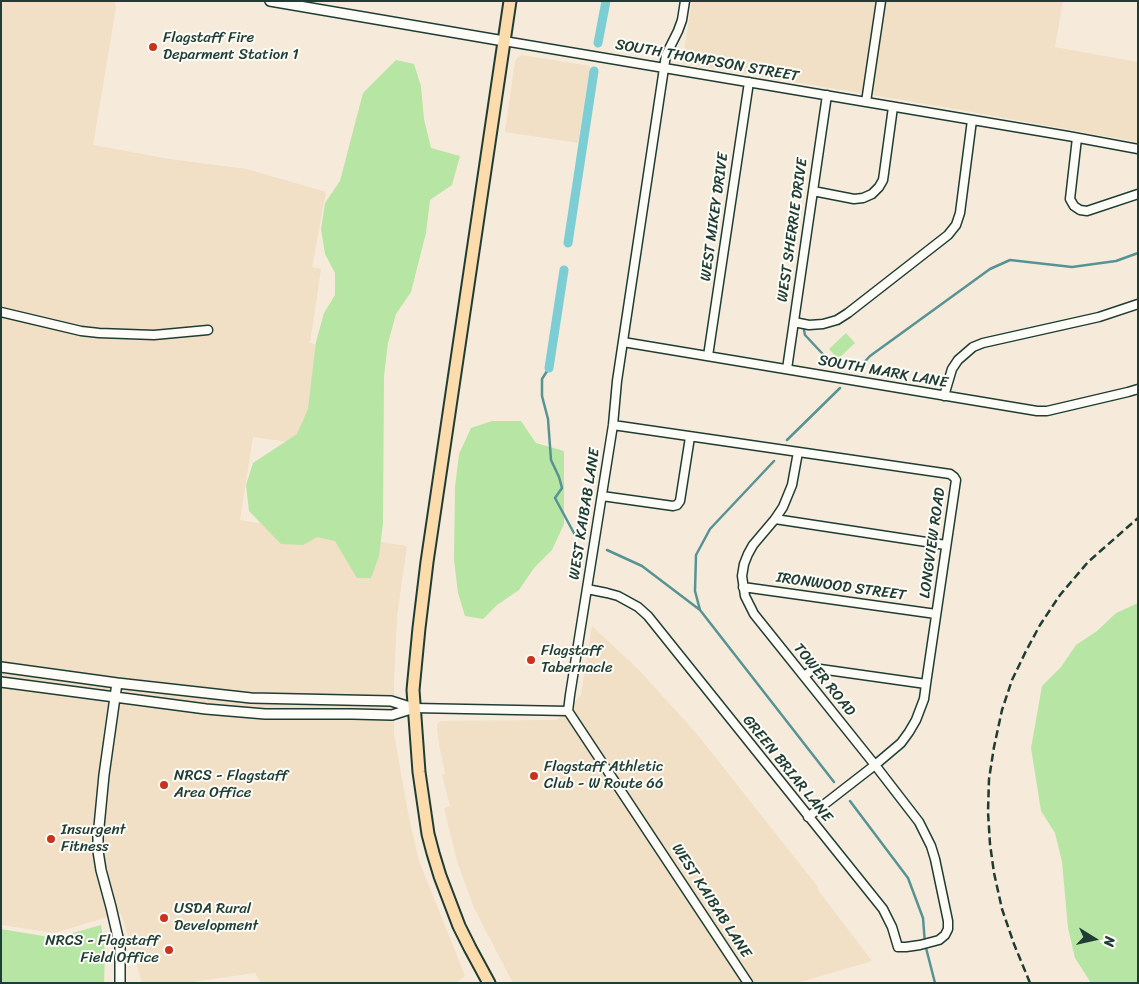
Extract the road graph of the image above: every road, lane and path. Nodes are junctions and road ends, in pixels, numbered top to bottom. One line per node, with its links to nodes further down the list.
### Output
1 (270, 1): 5 (street, SOUTH THOMPSON STREET)
2 (510, 1): 5 (main road)
3 (685, 1): 6 (street, WEST KAIBAB LANE)
4 (882, 1): 9 (street)
5 (504, 41): 6 (street, SOUTH THOMPSON STREET); 40 (main road)
6 (664, 68): 7 (street, SOUTH THOMPSON STREET); 20 (street, WEST KAIBAB LANE)
7 (749, 82): 8 (street, SOUTH THOMPSON STREET); 21 (street, WEST MIKEY DRIVE)
8 (827, 96): 9 (street, SOUTH THOMPSON STREET); 14 (street, WEST SHERRIE DRIVE)
9 (866, 102): 10 (street, SOUTH THOMPSON STREET)
10 (893, 107): 11 (street, SOUTH THOMPSON STREET); 14 (street)
11 (972, 120): 12 (street, SOUTH THOMPSON STREET); 18 (street)
12 (1078, 138): 13 (street, SOUTH THOMPSON STREET); 15 (street)
13 (1138, 150)
14 (813, 192): 18 (street, WEST SHERRIE DRIVE)
15 (1138, 194)
16 (1138, 304): 24 (street)
17 (1, 312): 19 (street)
18 (794, 322): 22 (street, WEST SHERRIE DRIVE)
19 (208, 330)
20 (623, 342): 21 (street, SOUTH MARK LANE); 25 (street, WEST KAIBAB LANE)
21 (708, 356): 22 (street, SOUTH MARK LANE)
22 (787, 369): 24 (street, SOUTH MARK LANE)
23 (1138, 389): 24 (street, SOUTH MARK LANE)
24 (944, 396)
25 (613, 425): 26 (street, LONGVIEW ROAD); 28 (street, WEST KAIBAB LANE)
26 (690, 436): 27 (street, LONGVIEW ROAD); 28 (street)
27 (798, 452): 29 (street, TOWER ROAD); 30 (street, LONGVIEW ROAD)
28 (602, 496): 32 (street, WEST KAIBAB LANE)
29 (775, 519): 30 (street); 31 (street, TOWER ROAD)
30 (946, 545): 33 (street, LONGVIEW ROAD)
31 (743, 587): 33 (street, IRONWOOD STREET); 35 (street, TOWER ROAD)
32 (587, 589): 41 (street, WEST KAIBAB LANE); 43 (street, GREEN BRIAR LANE)
33 (936, 614): 38 (street, LONGVIEW ROAD)
34 (1, 667): 37 (street)
35 (804, 676): 38 (street); 42 (street, TOWER ROAD)
36 (1, 682): 39 (street)
37 (117, 683): 39 (street); 40 (street)
38 (926, 684): 42 (street, LONGVIEW ROAD)
39 (115, 697): 40 (street); 46 (street)
40 (414, 708): 41 (street); 45 (main road)
41 (568, 711): 47 (street, WEST KAIBAB LANE)
42 (875, 765): 43 (street, LONGVIEW ROAD); 44 (street, TOWER ROAD)
43 (808, 817): 44 (street, GREEN BRIAR LANE)
44 (948, 921)
45 (487, 982)
46 (120, 983)
47 (748, 983)

